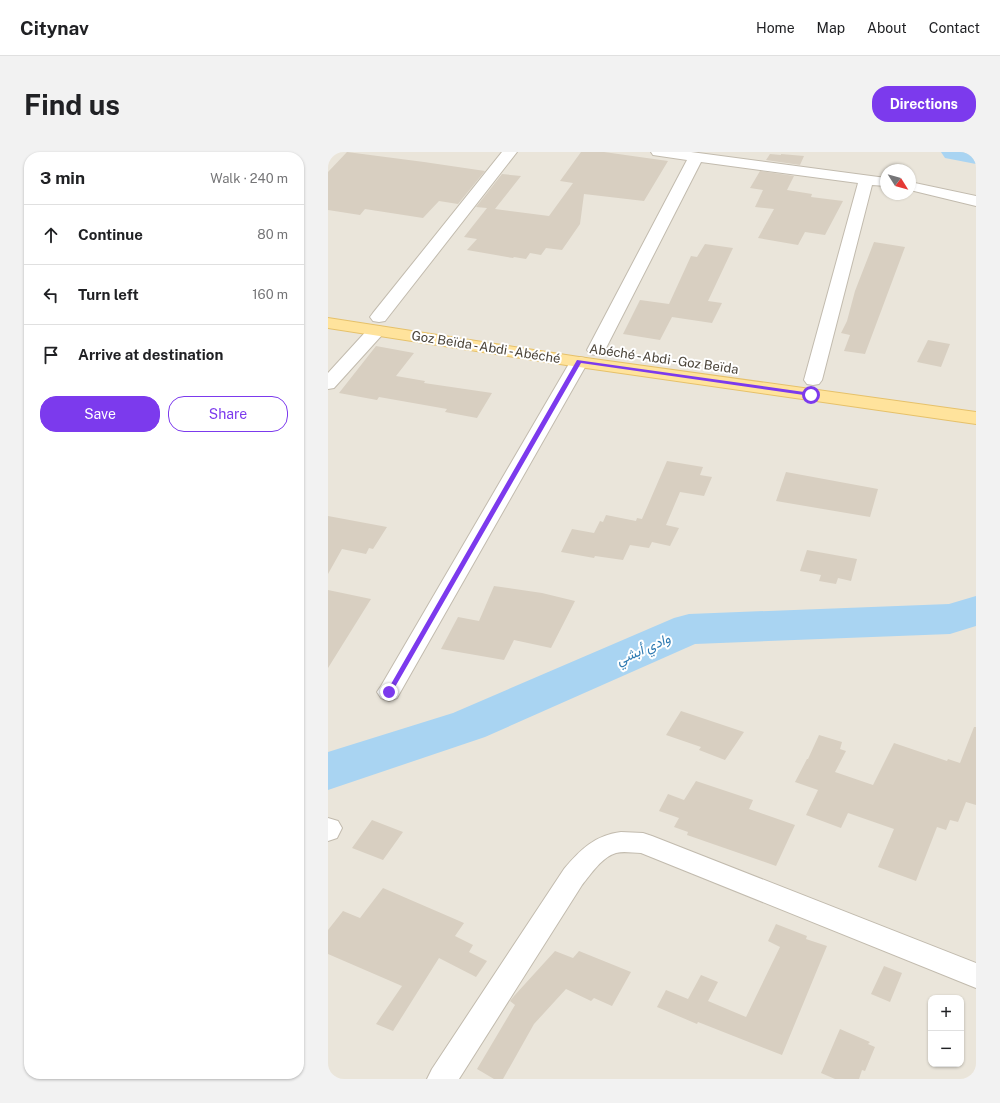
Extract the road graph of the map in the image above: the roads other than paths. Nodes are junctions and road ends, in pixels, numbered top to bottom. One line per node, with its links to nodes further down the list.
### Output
1 (510, 152): 10 (street)
2 (658, 152): 3 (street)
3 (705, 156): 4 (street); 12 (street)
4 (866, 179): 5 (street); 14 (street)
5 (880, 181)
6 (916, 187): 7 (street)
7 (976, 201)
8 (328, 309): 10 (main road)
9 (328, 323): 10 (main road, Goz Beïda - Abdi - Abéché)
10 (378, 324): 11 (main road, Goz Beïda - Abdi - Abéché); 15 (street)
11 (454, 335): 12 (main road, Abéché - Abdi - Goz Beïda); 13 (main road, Goz Beïda - Abdi - Abéché)
12 (596, 350): 14 (main road, Abéché - Abdi - Goz Beïda)
13 (579, 362): 17 (main road, Goz Beïda - Abdi - Abéché); 18 (street)
14 (812, 380): 16 (main road, Abéché - Abdi - Goz Beïda)
15 (328, 384)
16 (976, 403)
17 (976, 418)
18 (389, 692)
19 (976, 976): 20 (street)
20 (442, 1079)

